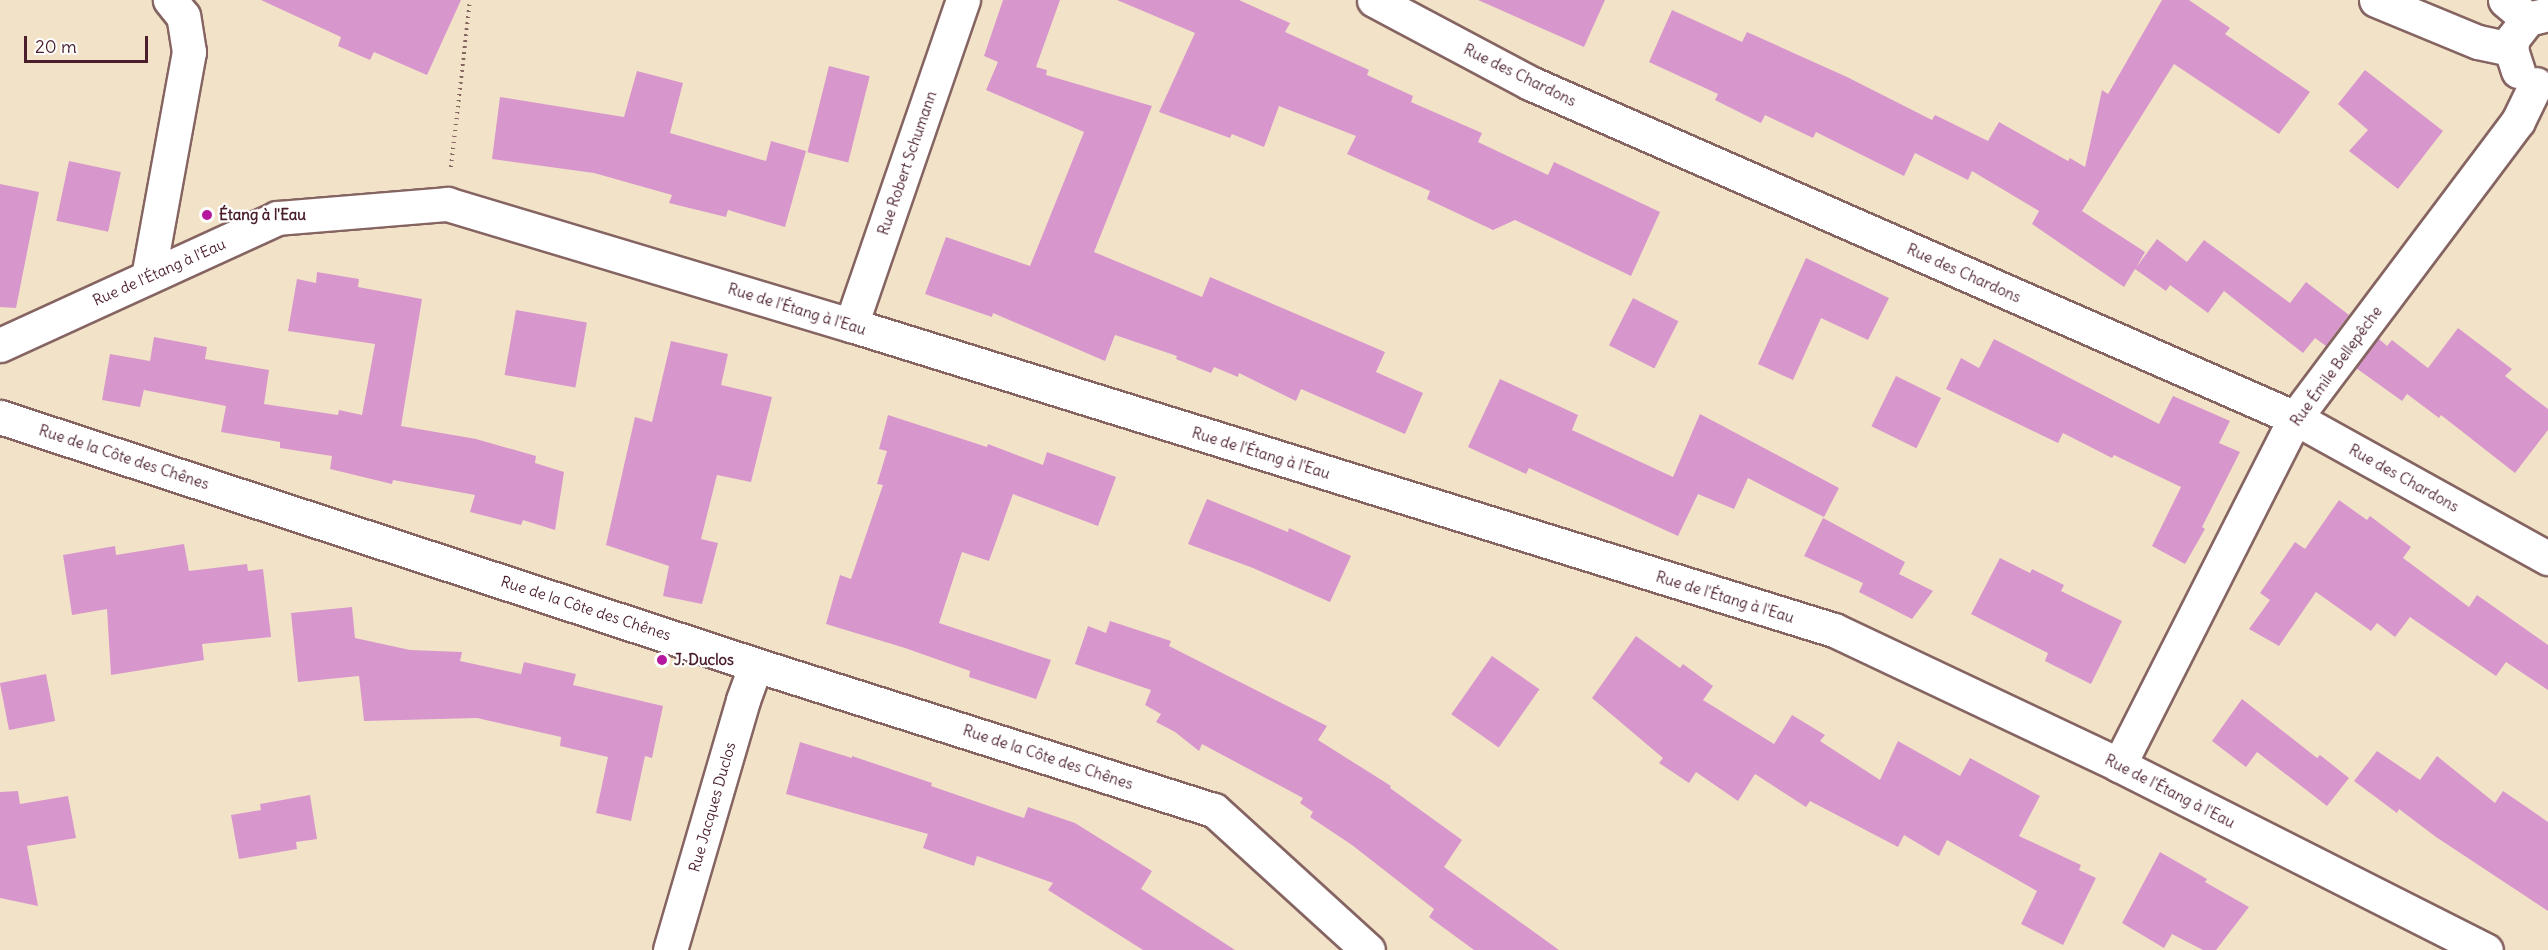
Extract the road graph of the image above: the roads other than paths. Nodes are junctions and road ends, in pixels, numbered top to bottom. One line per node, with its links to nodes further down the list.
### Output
1 (170, 0): 8 (street)
2 (963, 0): 9 (street, Rue Robert Schumann)
3 (1374, 0): 12 (street, Rue des Chardons)
4 (2376, 0): 6 (street)
5 (2527, 11): 6 (street)
6 (2511, 49): 7 (street)
7 (2542, 85): 12 (street, Rue Émile Bellepêche)
8 (148, 277): 9 (street, Rue de l'Étang à l'Eau); 10 (street, Rue de l'Étang à l'Eau)
9 (851, 325): 15 (street, Rue de l'Étang à l'Eau)
10 (0, 345)
11 (0, 417): 14 (street, Rue de la Côte des Chênes)
12 (2295, 418): 13 (street, Rue des Chardons); 15 (street, Rue Émile Bellepêche)
13 (2548, 558)
14 (756, 665): 16 (street, Rue Jacques Duclos); 17 (street, Rue de la Côte des Chênes)
15 (2119, 765): 18 (street, Rue de l'Étang à l'Eau)
16 (670, 950)
17 (1368, 950)
18 (2486, 950)

